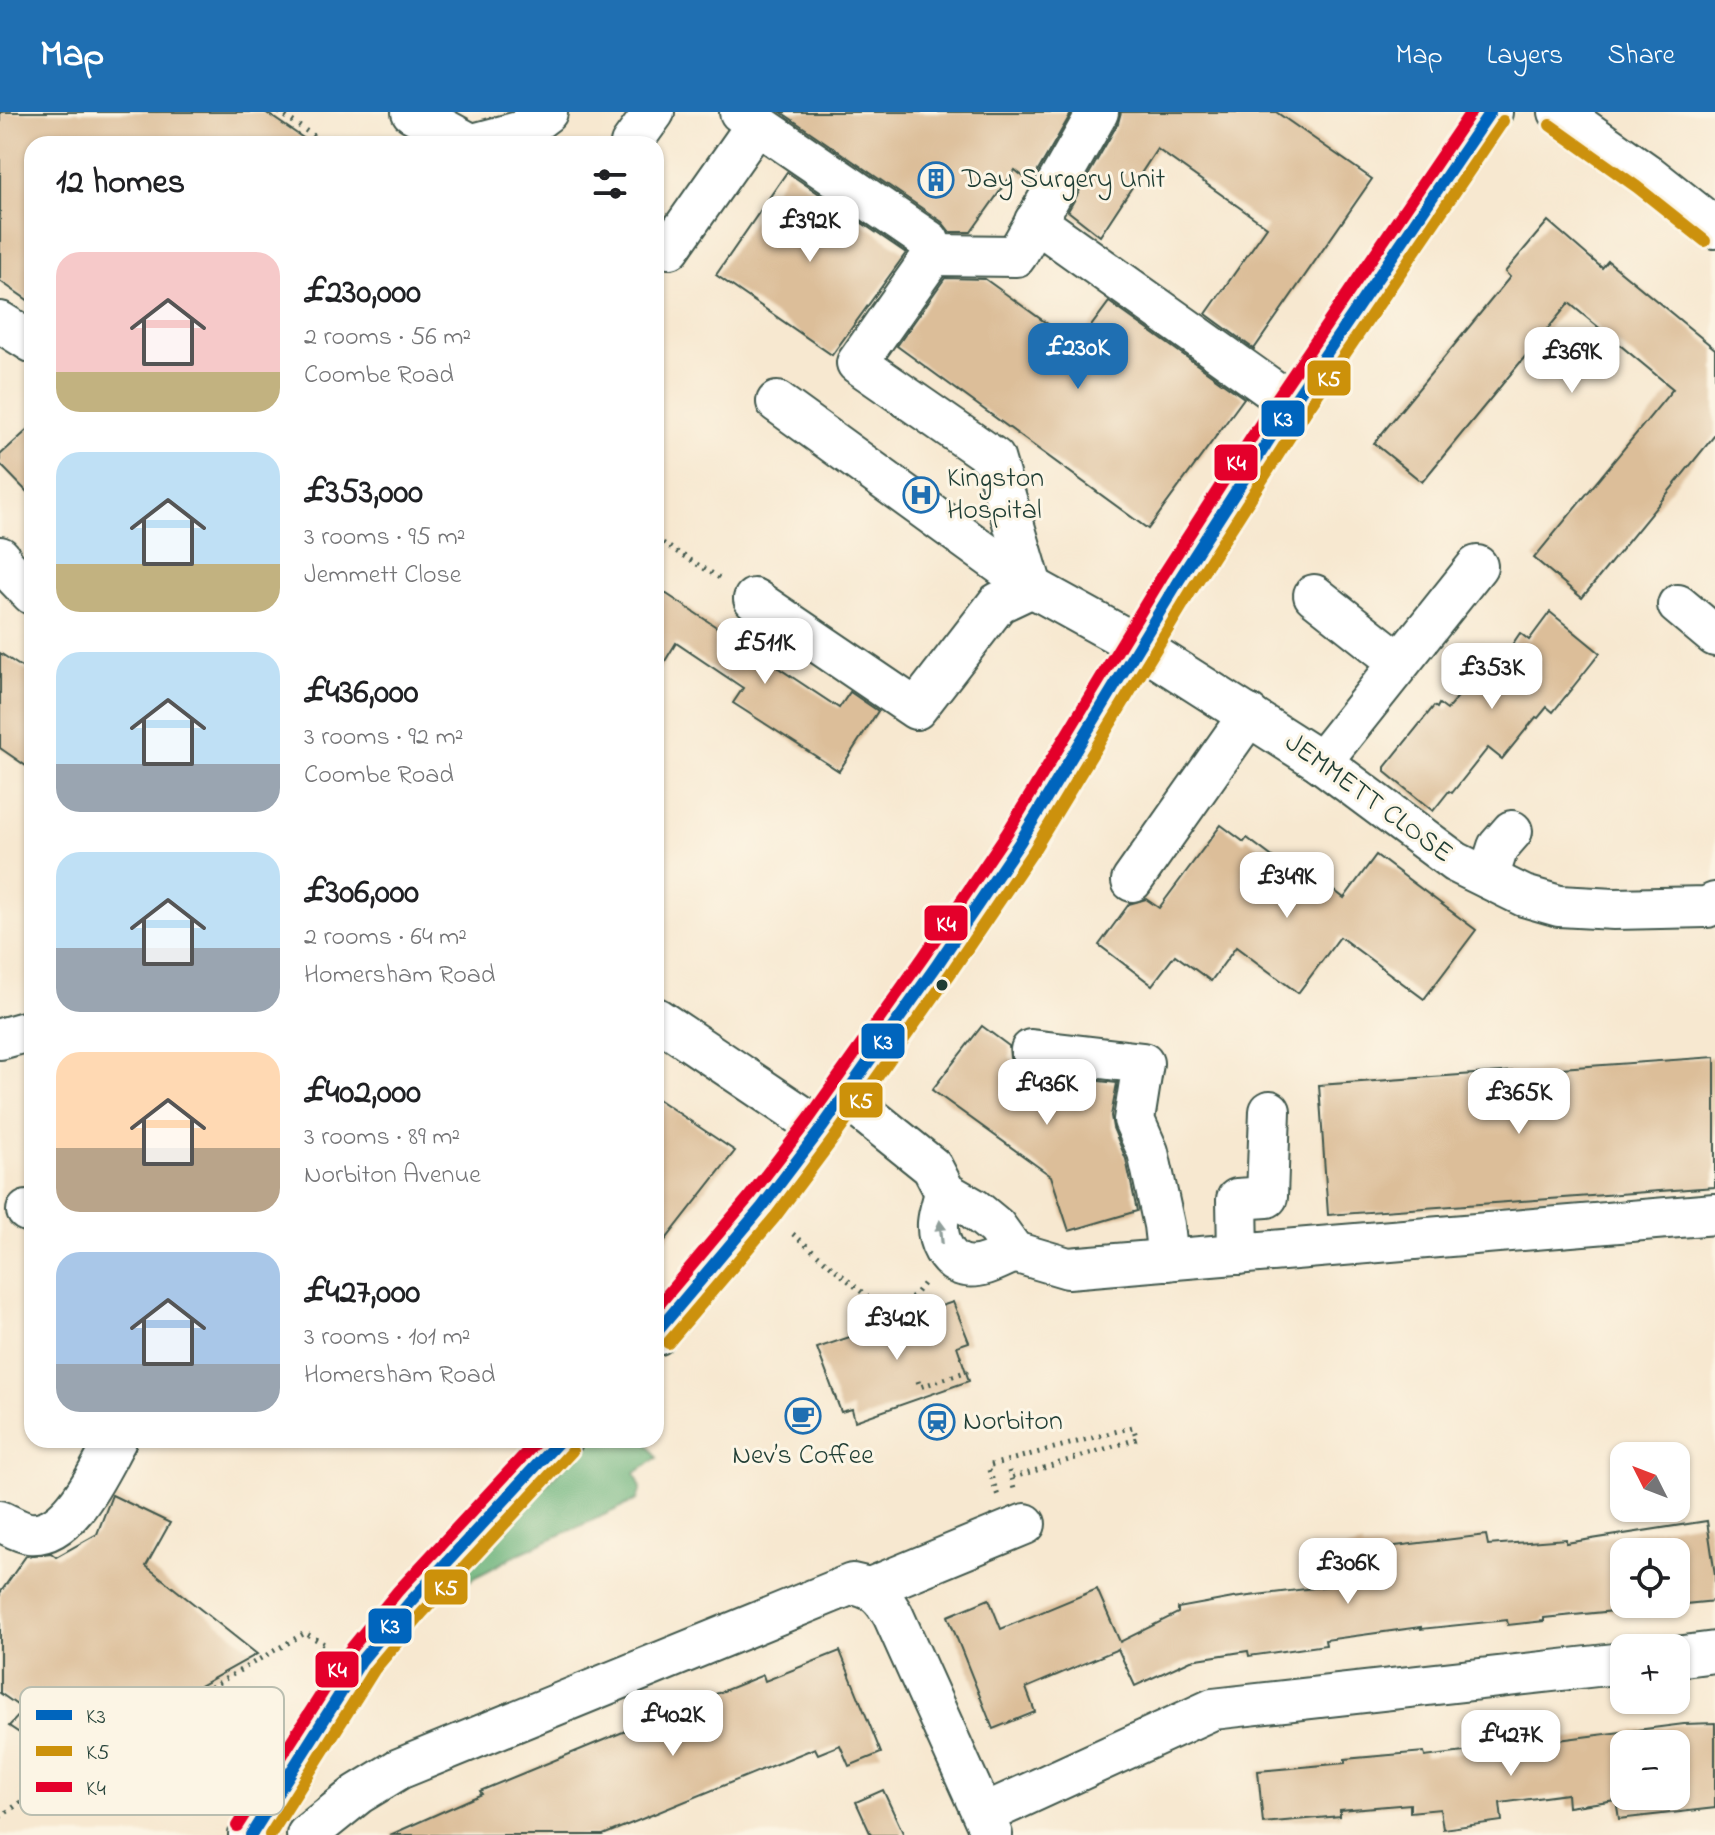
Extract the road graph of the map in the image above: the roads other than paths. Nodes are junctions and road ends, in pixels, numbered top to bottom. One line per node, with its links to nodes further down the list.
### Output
1 (412, 112): 8 (street)
2 (547, 112): 9 (street)
3 (654, 112): 10 (street)
4 (1098, 112): 11 (street)
5 (1490, 112): 18 (main road)
6 (1559, 112): 12 (street)
7 (749, 118): 13 (street); 14 (street)
8 (457, 136)
9 (503, 136)
10 (637, 136)
11 (1035, 221): 14 (street); 18 (street)
12 (1715, 228)
13 (670, 248)
14 (933, 255): 22 (street)
15 (0, 322): 16 (street)
16 (24, 337)
17 (777, 402): 22 (street, JEMMETT CLOSE)
18 (1292, 404): 27 (main road)
19 (0, 557): 21 (street)
20 (1477, 566): 28 (street)
21 (24, 586)
22 (1032, 587): 24 (street); 27 (street, JEMMETT CLOSE)
23 (1314, 595): 28 (street)
24 (754, 599)
25 (1678, 605): 26 (street)
26 (1715, 636)
27 (1139, 646): 29 (street, JEMMETT CLOSE); 40 (main road)
28 (1399, 662): 30 (street)
29 (1249, 715): 30 (street, JEMMETT CLOSE); 33 (street)
30 (1321, 762): 32 (street, JEMMETT CLOSE)
31 (1512, 831): 32 (street)
32 (1488, 878): 34 (street, JEMMETT CLOSE)
33 (1132, 881)
34 (1712, 908)
35 (664, 1022): 40 (street)
36 (24, 1032): 37 (street)
37 (0, 1039)
38 (1031, 1050): 45 (street)
39 (1270, 1111): 44 (street)
40 (833, 1113): 41 (street); 46 (main road)
41 (945, 1192): 43 (street); 43 (street, one-way to 41)
42 (1715, 1214): 44 (street)
43 (1014, 1252): 45 (street)
44 (1223, 1255): 45 (street)
45 (1168, 1260)
46 (664, 1323)
47 (111, 1448): 49 (street)
48 (553, 1448): 55 (main road)
49 (0, 1521)
50 (1025, 1524): 51 (street)
51 (870, 1588): 57 (street); 59 (street)
52 (1715, 1652): 53 (street)
53 (1690, 1655)
54 (1610, 1665): 57 (street)
55 (284, 1783)
56 (264, 1815): 58 (main road)
57 (988, 1824)
58 (251, 1835)
59 (307, 1835)

